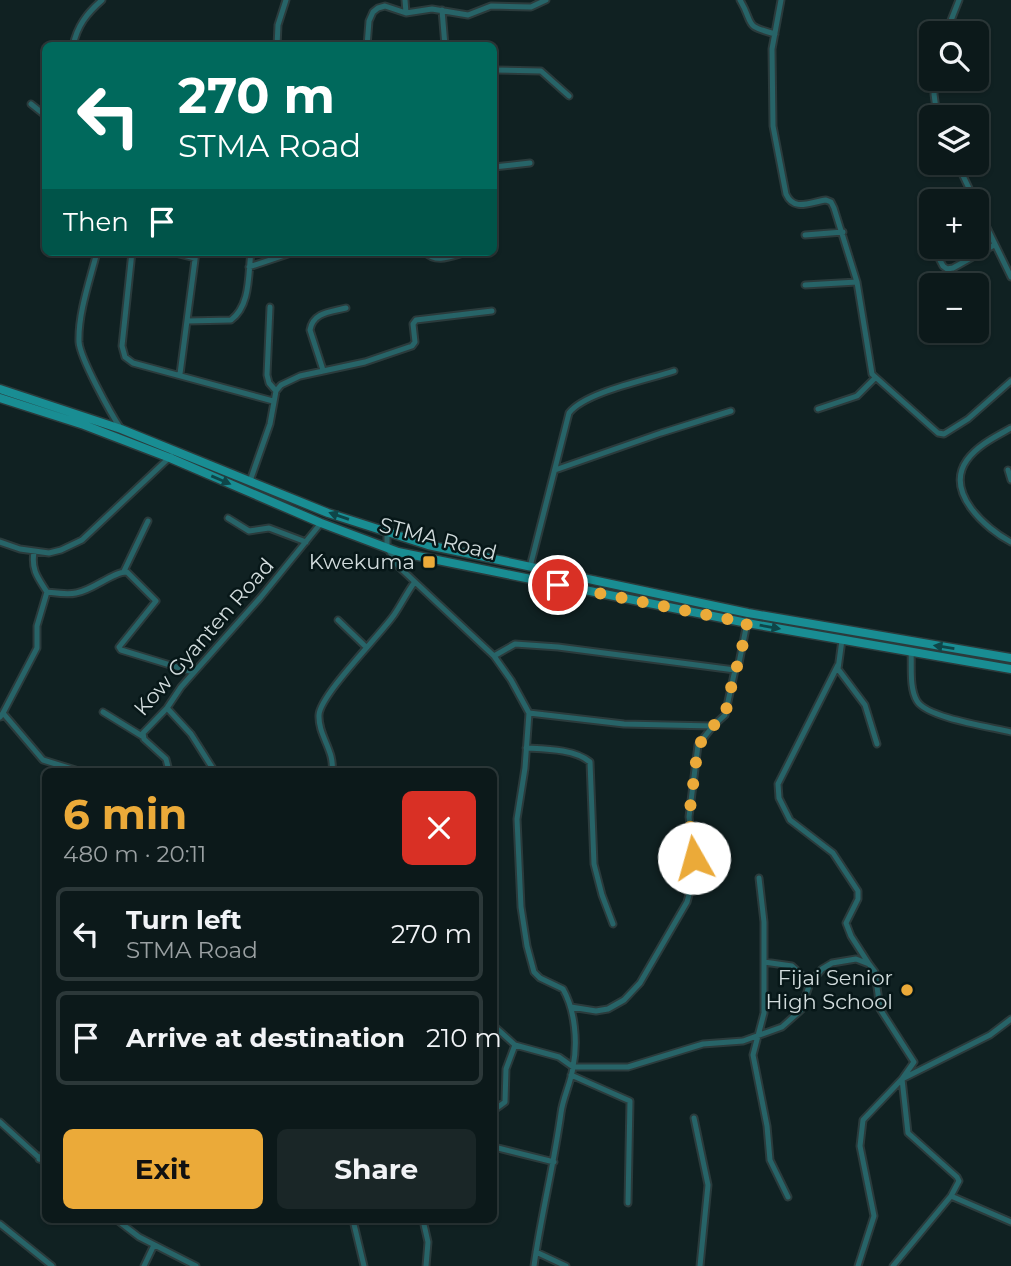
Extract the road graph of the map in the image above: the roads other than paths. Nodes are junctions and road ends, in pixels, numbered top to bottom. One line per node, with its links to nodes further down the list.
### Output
1 (102, 0): 12 (street)
2 (286, 0): 13 (street)
3 (405, 0): 9 (street)
4 (545, 0): 8 (street)
5 (740, 0): 11 (street)
6 (781, 0): 11 (street)
7 (959, 0): 10 (street)
8 (442, 10): 9 (street); 15 (street)
9 (406, 13): 14 (street)
10 (951, 21)
11 (775, 34): 22 (street)
12 (74, 42)
13 (277, 42)
14 (367, 42)
15 (445, 42)
16 (497, 70): 17 (street)
17 (569, 96)
18 (31, 104): 19 (street)
19 (42, 113)
20 (530, 163): 21 (street)
21 (497, 167)
22 (843, 232): 24 (street); 38 (street)
23 (989, 233): 25 (street)
24 (806, 235)
25 (994, 245): 26 (street); 37 (street)
26 (989, 248)
27 (96, 256): 56 (street)
28 (132, 256): 46 (street)
29 (196, 256): 43 (street)
30 (250, 256): 36 (street)
31 (282, 256): 36 (street)
32 (430, 256): 33 (street)
33 (450, 256)
34 (939, 259): 35 (street)
35 (967, 259)
36 (249, 267): 43 (street)
37 (1011, 277)
38 (858, 282): 39 (street); 47 (street)
39 (805, 285)
40 (270, 307): 50 (street)
41 (346, 307): 44 (street)
42 (492, 311): 44 (street)
43 (187, 321): 46 (street)
44 (323, 370): 50 (street)
45 (674, 370): 58 (street)
46 (180, 374): 52 (street)
47 (874, 378): 48 (street); 53 (street)
48 (1011, 381)
49 (0, 389): 56 (main road, STMA Road)
50 (276, 391): 52 (street)
51 (0, 398): 57 (main road, STMA Road)
52 (273, 401): 61 (street)
53 (818, 409)
54 (731, 411): 58 (street)
55 (1011, 428): 68 (street)
56 (121, 429): 57 (main road, STMA Road)
57 (172, 454): 61 (main road, STMA Road); 64 (main road, STMA Road, one-way to 64); 70 (street)
58 (555, 470): 71 (street)
59 (1008, 470): 60 (street)
60 (1011, 480)
61 (250, 481): 65 (main road, STMA Road, one-way to 61)
62 (228, 518): 66 (street)
63 (148, 521): 72 (street)
64 (321, 523): 66 (street, Kow Gyanten Road); 69 (main road, STMA Road)
65 (387, 533): 69 (street); 71 (main road, STMA Road)
66 (306, 541): 85 (street, Kow Gyanten Road)
67 (0, 542): 70 (street)
68 (1011, 542)
69 (387, 547): 73 (street); 76 (main road, STMA Road)
70 (34, 552): 74 (street)
71 (530, 567): 81 (main road, STMA Road, one-way to 71)
72 (124, 571): 74 (street); 85 (street)
73 (414, 583): 78 (street); 80 (street)
74 (47, 592): 89 (street)
75 (338, 621): 78 (street)
76 (747, 623): 77 (main road, STMA Road, one-way to 77); 84 (street)
77 (842, 640): 79 (main road, STMA Road); 82 (street)
78 (366, 647): 98 (street)
79 (911, 651): 83 (main road, STMA Road); 91 (street)
80 (494, 656): 84 (street); 88 (street)
81 (1011, 658)
82 (838, 665): 93 (street); 102 (street)
83 (1011, 669)
84 (735, 670): 90 (street)
85 (193, 672): 86 (street, Kow Gyanten Road)
86 (167, 708): 92 (street, Kow Gyanten Road); 97 (street)
87 (103, 712): 92 (street)
88 (529, 713): 90 (street); 94 (street)
89 (1, 715): 95 (street)
90 (713, 726): 104 (street)
91 (1011, 732)
92 (142, 736): 96 (street, Kow Gyanten Road)
93 (877, 744)
94 (526, 748): 100 (street); 104 (street)
95 (69, 768)
96 (168, 768)
97 (212, 768)
98 (331, 768)
99 (759, 878): 101 (street)
100 (613, 924)
101 (764, 962): 103 (street); 107 (street)
102 (875, 972): 103 (street); 111 (street)
103 (810, 984): 107 (street)
104 (571, 1007): 109 (street)
105 (1011, 1019): 111 (street)
106 (497, 1029): 108 (street)
107 (758, 1036): 109 (street); 121 (street)
108 (515, 1045): 109 (street); 112 (street)
109 (573, 1067): 110 (street)
110 (571, 1075): 119 (street); 122 (street)
111 (902, 1079): 120 (street); 138 (street)
112 (497, 1108)
113 (694, 1118): 137 (street)
114 (0, 1122): 117 (street)
115 (497, 1148): 119 (street)
116 (42, 1156): 117 (street)
117 (39, 1159): 118 (street)
118 (42, 1161)
119 (554, 1162): 129 (street)
120 (951, 1196): 123 (street); 139 (street)
121 (788, 1197)
122 (628, 1203)
123 (1011, 1222)
124 (121, 1223): 128 (street)
125 (354, 1223): 133 (street)
126 (424, 1223): 134 (street)
127 (0, 1224): 130 (street)
128 (154, 1245): 131 (street); 132 (street)
129 (536, 1252): 135 (street); 136 (street)
130 (52, 1266)
131 (144, 1266)
132 (196, 1266)
133 (364, 1266)
134 (426, 1266)
135 (534, 1266)
136 (566, 1266)
137 (700, 1266)
138 (858, 1266)
139 (893, 1266)

